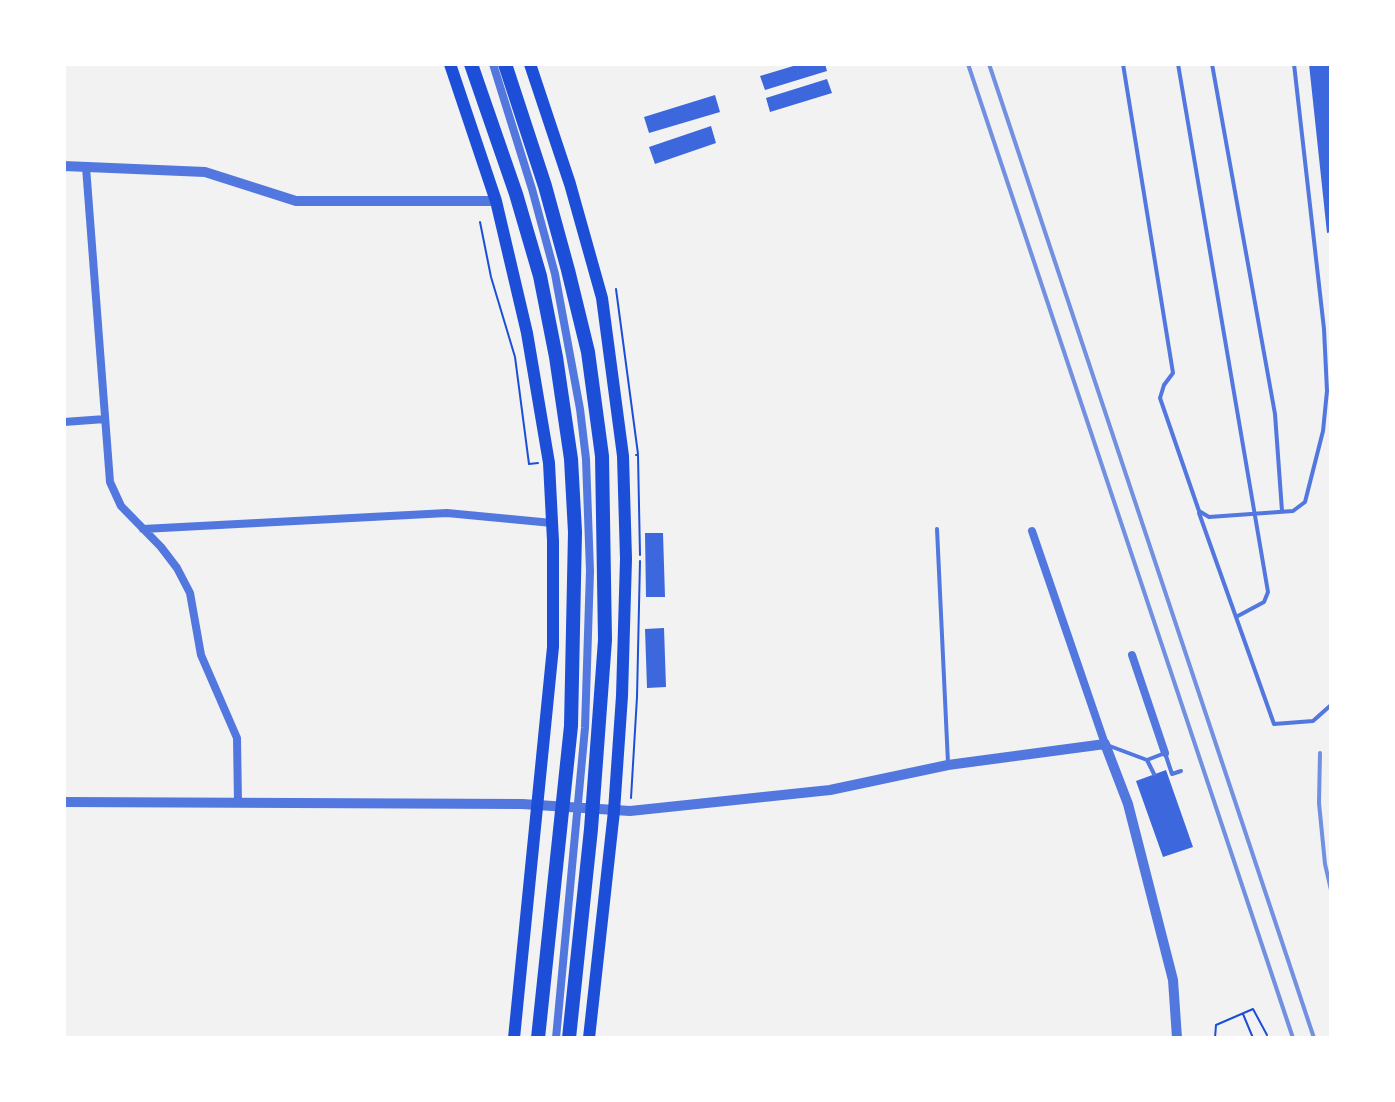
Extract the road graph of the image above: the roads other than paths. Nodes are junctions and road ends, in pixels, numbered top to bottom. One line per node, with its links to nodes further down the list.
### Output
1 (450, 64): 12 (main road)
2 (471, 64): 39 (highway)
3 (493, 64): 36 (street)
4 (505, 64): 41 (highway)
5 (530, 64): 37 (main road)
6 (1123, 64): 15 (lane)
7 (1178, 64): 17 (lane)
8 (1212, 64): 16 (lane)
9 (1294, 64): 16 (lane)
10 (64, 166): 11 (street)
11 (86, 167): 12 (street); 13 (street)
12 (496, 201): 18 (main road)
13 (105, 419): 14 (street); 19 (street)
14 (64, 422)
15 (1199, 511): 17 (lane); 23 (lane)
16 (1282, 511): 17 (lane)
17 (1253, 513): 23 (lane)
18 (552, 523): 19 (street); 35 (main road)
19 (143, 529): 34 (street)
20 (937, 529): 30 (lane)
21 (1032, 531): 27 (street)
22 (1331, 608): 24 (lane)
23 (1236, 617): 26 (lane)
24 (1331, 639)
25 (1132, 655): 28 (street)
26 (1331, 705)
27 (1105, 744): 29 (lane); 30 (street); 43 (street)
28 (1165, 753): 29 (lane); 31 (lane)
29 (1147, 760): 32 (lane)
30 (948, 765): 37 (street)
31 (1181, 771)
32 (1154, 774)
33 (64, 802): 34 (street)
34 (238, 803): 35 (street)
35 (539, 804): 36 (street); 38 (main road)
36 (578, 808): 37 (street); 40 (street)
37 (614, 811): 42 (main road)
38 (514, 1038)
39 (538, 1038)
40 (556, 1038)
41 (569, 1038)
42 (589, 1038)
43 (1177, 1038)

